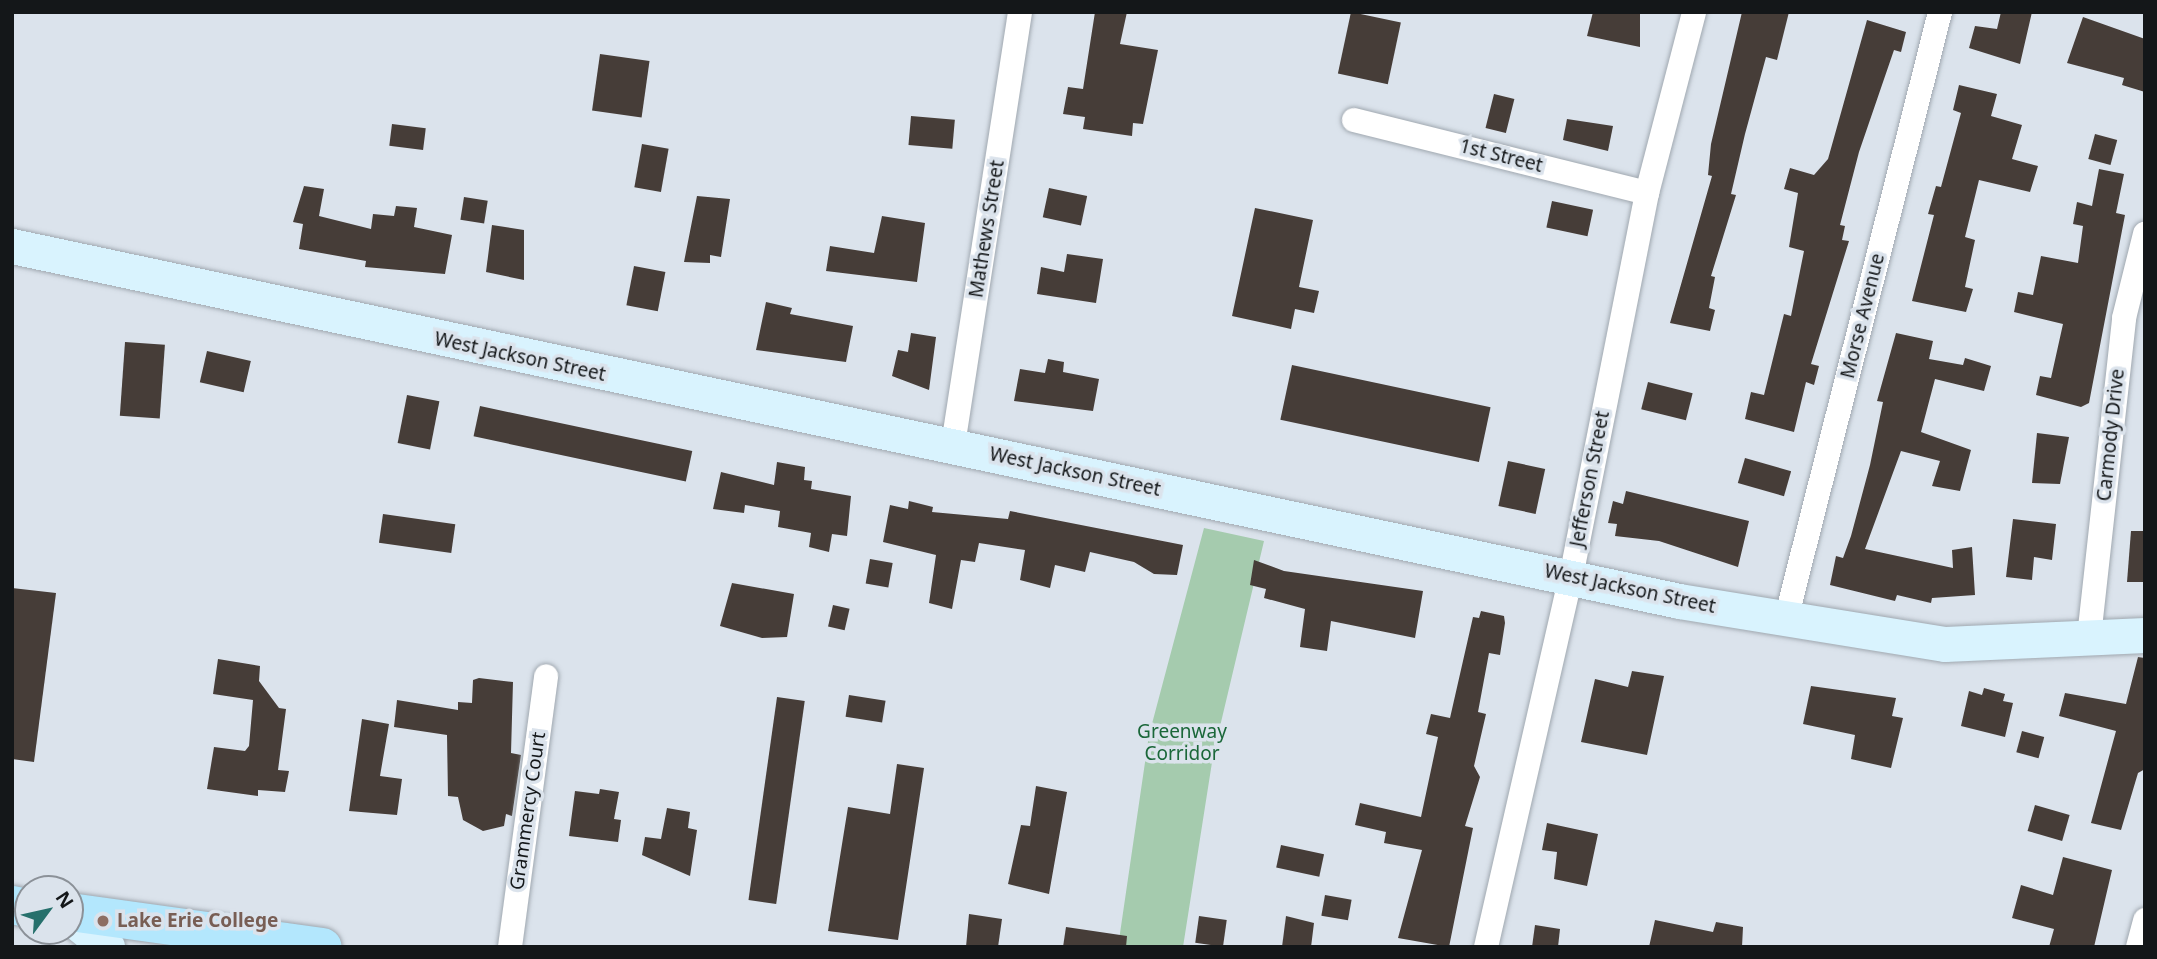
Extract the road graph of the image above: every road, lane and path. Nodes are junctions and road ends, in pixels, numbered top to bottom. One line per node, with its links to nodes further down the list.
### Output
1 (1020, 12): 8 (street, Mathews Street)
2 (1694, 12): 5 (street, Jefferson Street)
3 (1940, 12): 10 (street, Morse Avenue)
4 (1354, 120): 5 (street, 1st Street)
5 (1647, 193): 9 (street, Jefferson Street)
6 (2145, 234): 12 (street, Carmody Drive)
7 (12, 246): 8 (street, West Jackson Street)
8 (953, 445): 9 (street, West Jackson Street)
9 (1571, 577): 10 (street, West Jackson Street); 20 (street, Jefferson Street)
10 (1786, 619): 12 (street, West Jackson Street)
11 (2145, 635): 12 (street, West Jackson Street)
12 (2089, 637)
13 (546, 676): 19 (street, Grammercy Court)
14 (84, 917): 18 (main road)
15 (2145, 920): 21 (street)
16 (84, 927): 17 (street)
17 (107, 947)
18 (323, 947)
19 (510, 947)
20 (1486, 947)
21 (2138, 947)

